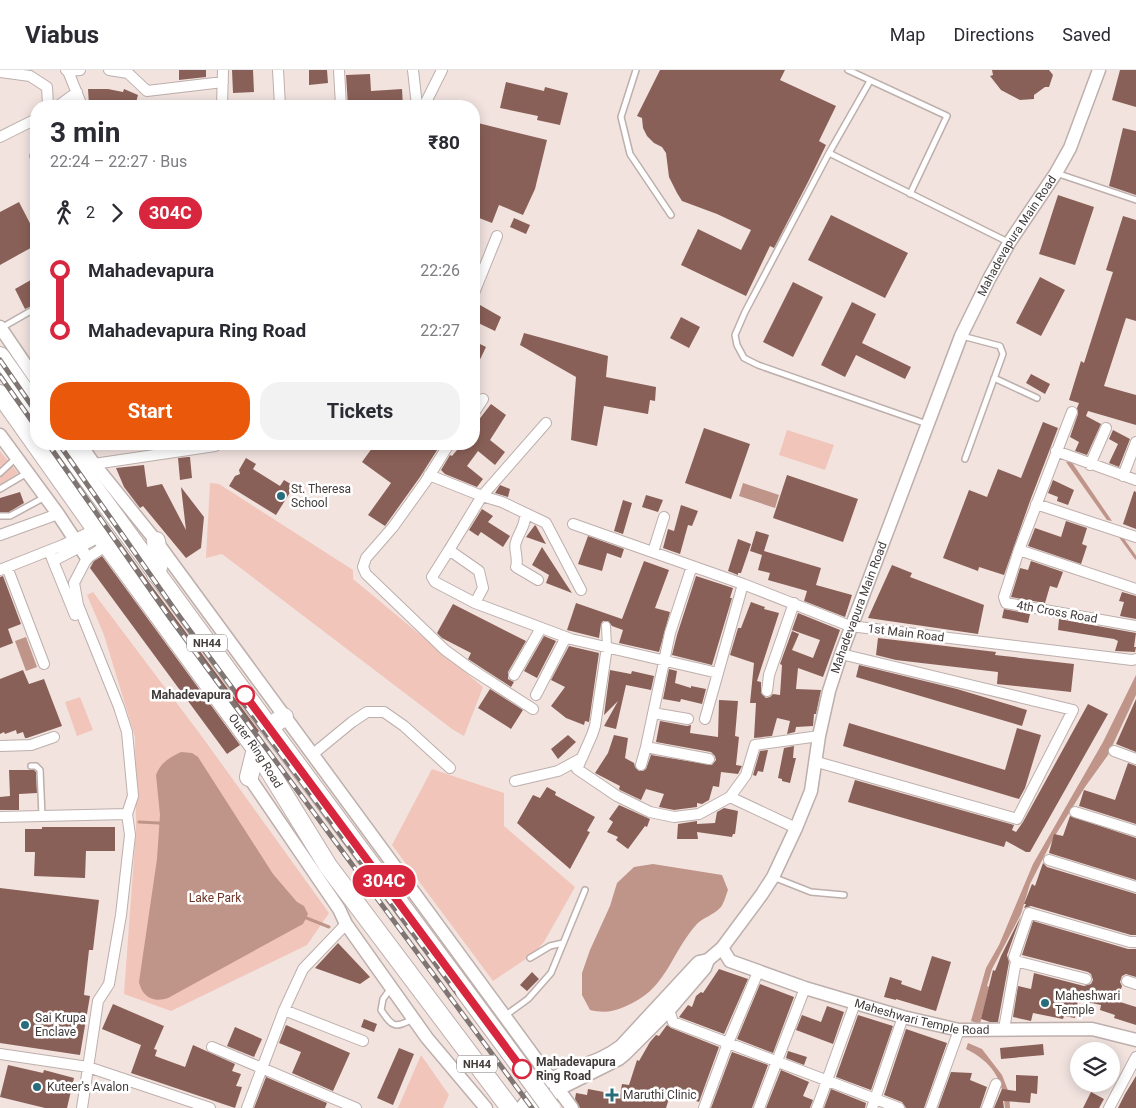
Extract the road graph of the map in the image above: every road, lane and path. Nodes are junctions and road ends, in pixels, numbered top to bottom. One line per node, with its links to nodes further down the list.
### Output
1 (67, 70): 2 (street); 15 (street)
2 (80, 70)
3 (109, 70): 14 (street)
4 (223, 70): 14 (street)
5 (278, 70): 20 (street)
6 (339, 70): 21 (street)
7 (413, 70): 22 (street)
8 (442, 70): 23 (street)
9 (636, 70): 30 (lane)
10 (848, 70): 13 (lane)
11 (1100, 70): 27 (street, Mahadevapura Main Road)
12 (0, 72): 16 (street)
13 (870, 81): 26 (lane); 28 (lane)
14 (223, 82): 19 (street)
15 (77, 92): 17 (street); 18 (street)
16 (48, 100)
17 (66, 100)
18 (80, 100)
19 (222, 100)
20 (280, 100)
21 (341, 100)
22 (416, 100)
23 (427, 100)
24 (30, 122): 25 (street)
25 (0, 137)
26 (829, 153): 28 (lane); 47 (lane)
27 (1056, 173): 29 (lane); 32 (street, Mahadevapura Main Road)
28 (910, 194): 32 (lane)
29 (1136, 200)
30 (671, 215)
31 (497, 236): 33 (street)
32 (1009, 243): 36 (street, Mahadevapura Main Road)
33 (480, 278)
34 (30, 311): 35 (lane)
35 (0, 328): 38 (street)
36 (961, 336): 39 (lane); 47 (street, Mahadevapura Main Road)
37 (0, 356): 41 (highway)
38 (30, 370)
39 (994, 378): 42 (lane); 59 (lane)
40 (0, 394): 50 (highway, Outer Ring Road / NH44)
41 (30, 398)
42 (1037, 398)
43 (483, 399): 44 (street)
44 (480, 404)
45 (1072, 412): 57 (street)
46 (546, 423): 68 (street)
47 (928, 425): 95 (street, Mahadevapura Main Road)
48 (1106, 428): 61 (street)
49 (0, 435): 58 (street)
50 (30, 436)
51 (1136, 442): 65 (street)
52 (40, 450): 78 (highway, Outer Ring Road / NH44)
53 (66, 450): 87 (highway, Outer Ring Road / NH44)
54 (84, 450): 60 (street)
55 (186, 450): 60 (street)
56 (445, 450): 64 (street)
57 (1056, 451): 61 (street); 70 (street)
58 (17, 457): 62 (street); 63 (lane)
59 (965, 459)
60 (94, 464): 79 (street)
61 (1090, 464): 65 (street)
62 (27, 472): 67 (lane); 69 (street)
63 (0, 473)
64 (429, 475): 68 (street); 109 (street)
65 (1123, 476): 66 (street)
66 (1136, 480)
67 (0, 489)
68 (482, 496): 72 (street); 81 (street)
69 (45, 497): 71 (street); 73 (lane)
70 (1036, 504): 77 (street); 82 (street)
71 (58, 514): 76 (street); 80 (street)
72 (525, 514): 88 (street); 91 (street)
73 (0, 516)
74 (664, 517): 83 (street)
75 (573, 524): 83 (street, 1st Main Road)
76 (0, 535)
77 (1136, 536)
78 (102, 537): 80 (street); 80 (street); 119 (highway, Outer Ring Road / NH44)
79 (156, 541): 87 (highway); 111 (street)
80 (81, 549): 84 (street); 133 (street)
81 (449, 550): 92 (street); 92 (street)
82 (1019, 550): 90 (street); 96 (street, 4th Cross Road)
83 (653, 552): 85 (street, 1st Main Road)
84 (51, 556): 86 (street); 102 (street)
85 (692, 566): 89 (street, 1st Main Road); 103 (street)
86 (4, 568): 104 (street)
87 (156, 574): 114 (highway, Outer Ring Road / NH44)
88 (538, 580)
89 (743, 584): 93 (street, 1st Main Road); 105 (street)
90 (1136, 589)
91 (581, 590)
92 (475, 603): 97 (street)
93 (794, 603): 95 (street, 1st Main Road); 107 (street)
94 (606, 626): 99 (street)
95 (850, 626): 100 (street, Mahadevapura Main Road); 101 (street, 1st Main Road)
96 (1136, 626)
97 (541, 628): 98 (street); 106 (street)
98 (566, 637): 99 (street); 108 (street)
99 (607, 647): 103 (street); 122 (street)
100 (841, 654): 115 (street, Mahadevapura Main Road); 125 (street)
101 (1136, 659)
102 (92, 660)
103 (664, 660): 105 (street); 110 (street)
104 (44, 664)
105 (718, 672): 112 (street)
106 (514, 675)
107 (767, 691)
108 (536, 694)
109 (533, 709)
110 (653, 713): 113 (street); 118 (street)
111 (284, 717): 114 (highway); 121 (street)
112 (705, 719)
113 (688, 720)
114 (269, 727): 184 (highway, Outer Ring Road / NH44, bridge)
115 (820, 736): 125 (street, Mahadevapura Main Road); 131 (street)
116 (54, 737): 117 (street)
117 (0, 746)
118 (646, 747): 123 (street); 126 (street)
119 (256, 749): 129 (highway); 181 (highway, Outer Ring Road / NH44)
120 (1114, 751): 124 (street)
121 (313, 754): 128 (street); 159 (street)
122 (582, 758): 130 (street); 131 (street)
123 (710, 759)
124 (1136, 759)
125 (816, 762): 136 (street, Mahadevapura Main Road)
126 (641, 765)
127 (32, 766): 134 (lane)
128 (450, 768)
129 (249, 777): 143 (street)
130 (515, 781)
131 (730, 796): 136 (street)
132 (1075, 812): 137 (street)
133 (127, 814): 134 (street); 169 (street)
134 (42, 816): 135 (street)
135 (0, 817)
136 (796, 828): 139 (street, Mahadevapura Main Road)
137 (1136, 831)
138 (1049, 860): 140 (street)
139 (773, 877): 142 (lane); 146 (street, Mahadevapura Main Road)
140 (1136, 887)
141 (585, 890): 145 (lane)
142 (844, 895)
143 (346, 924): 152 (street); 155 (street)
144 (1136, 942): 149 (street)
145 (563, 943): 147 (lane); 159 (lane)
146 (722, 948): 148 (street, Mahadevapura Main Road); 150 (street, Maheshwari Temple Road)
147 (530, 958)
148 (708, 960): 156 (street, Mahadevapura Main Road); 171 (street)
149 (1016, 961): 151 (street); 160 (street)
150 (758, 972): 153 (street, Maheshwari Temple Road); 164 (street)
151 (1086, 979)
152 (391, 987): 158 (street); 158 (lane)
153 (805, 988): 154 (street, Maheshwari Temple Road); 168 (street)
154 (855, 1003): 157 (street, Maheshwari Temple Road); 172 (street)
155 (284, 1010): 163 (street); 170 (street)
156 (669, 1010): 164 (street); 174 (street, Mahadevapura Main Road)
157 (903, 1018): 161 (street, Maheshwari Temple Road); 175 (street)
158 (414, 1019): 180 (street)
159 (508, 1019): 171 (street)
160 (1004, 1029): 161 (street, Maheshwari Temple Road); 162 (street, Maheshwari Temple Road)
161 (960, 1030): 190 (street)
162 (1136, 1040)
163 (363, 1041)
164 (728, 1043): 168 (street); 186 (street)
165 (212, 1047): 170 (street)
166 (0, 1054): 169 (street)
167 (1136, 1057): 192 (street)
168 (777, 1062): 172 (street); 187 (street)
169 (88, 1067): 176 (street); 177 (street)
170 (261, 1068): 178 (street); 179 (street)
171 (551, 1079): 174 (street); 182 (street)
172 (827, 1080): 175 (street); 188 (street)
173 (996, 1084): 191 (street)
174 (560, 1089): 183 (street, Mahadevapura Main Road); 185 (street)
175 (874, 1104): 189 (street)
176 (82, 1108)
177 (210, 1108)
178 (247, 1108)
179 (356, 1108)
180 (486, 1108)
181 (510, 1108)
182 (521, 1108)
183 (536, 1108)
184 (551, 1108)
185 (572, 1108)
186 (704, 1108)
187 (759, 1108)
188 (817, 1108)
189 (899, 1108)
190 (931, 1108)
191 (987, 1108)
192 (1109, 1108)

